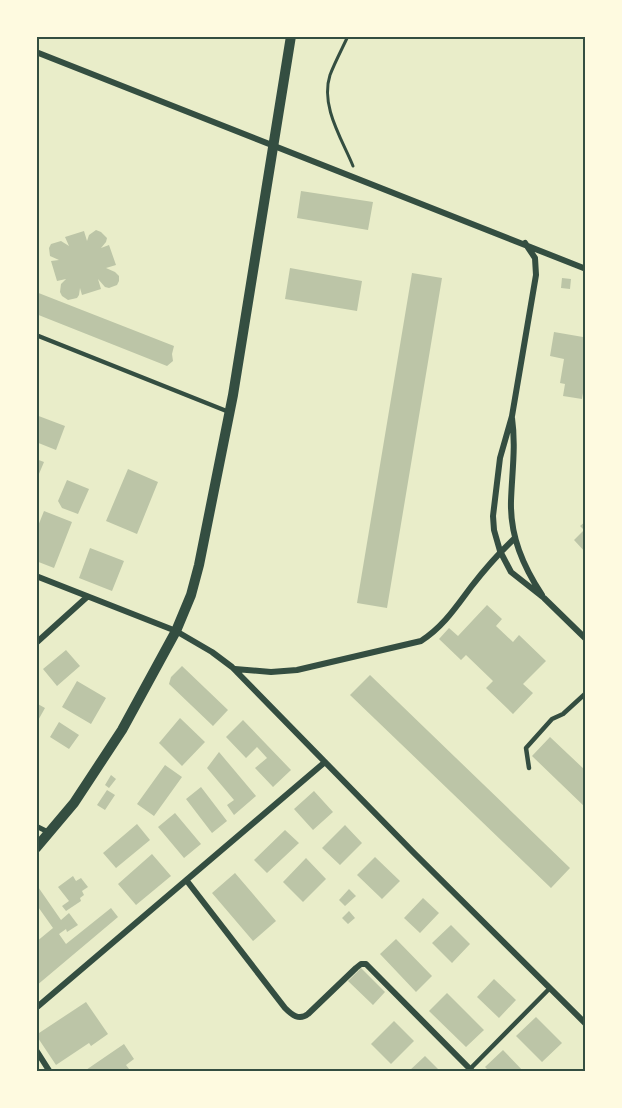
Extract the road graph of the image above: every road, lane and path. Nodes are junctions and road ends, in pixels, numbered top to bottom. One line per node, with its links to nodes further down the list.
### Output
1 (291, 36): 4 (street)
2 (348, 36): 5 (path)
3 (36, 52): 4 (street)
4 (274, 145): 6 (street); 9 (street)
5 (353, 166)
6 (524, 243): 7 (street); 10 (street)
7 (586, 269)
8 (36, 335): 9 (lane)
9 (230, 412): 16 (street)
10 (512, 416): 11 (street); 12 (street)
11 (515, 538): 12 (street); 15 (street)
12 (500, 552): 15 (street); 19 (street)
13 (36, 576): 14 (street)
14 (87, 597): 16 (street); 18 (street)
15 (544, 598): 17 (street)
16 (176, 631): 19 (street); 24 (street)
17 (586, 639)
18 (36, 643)
19 (234, 669): 21 (street)
20 (586, 693): 22 (lane)
21 (325, 762): 26 (street); 27 (street)
22 (529, 768)
23 (36, 826): 24 (street)
24 (50, 833): 25 (street)
25 (36, 848)
26 (187, 881): 28 (street); 31 (street)
27 (550, 988): 29 (street); 31 (lane)
28 (36, 1008)
29 (586, 1024)
30 (36, 1050): 32 (street)
31 (471, 1070)
32 (50, 1072)

